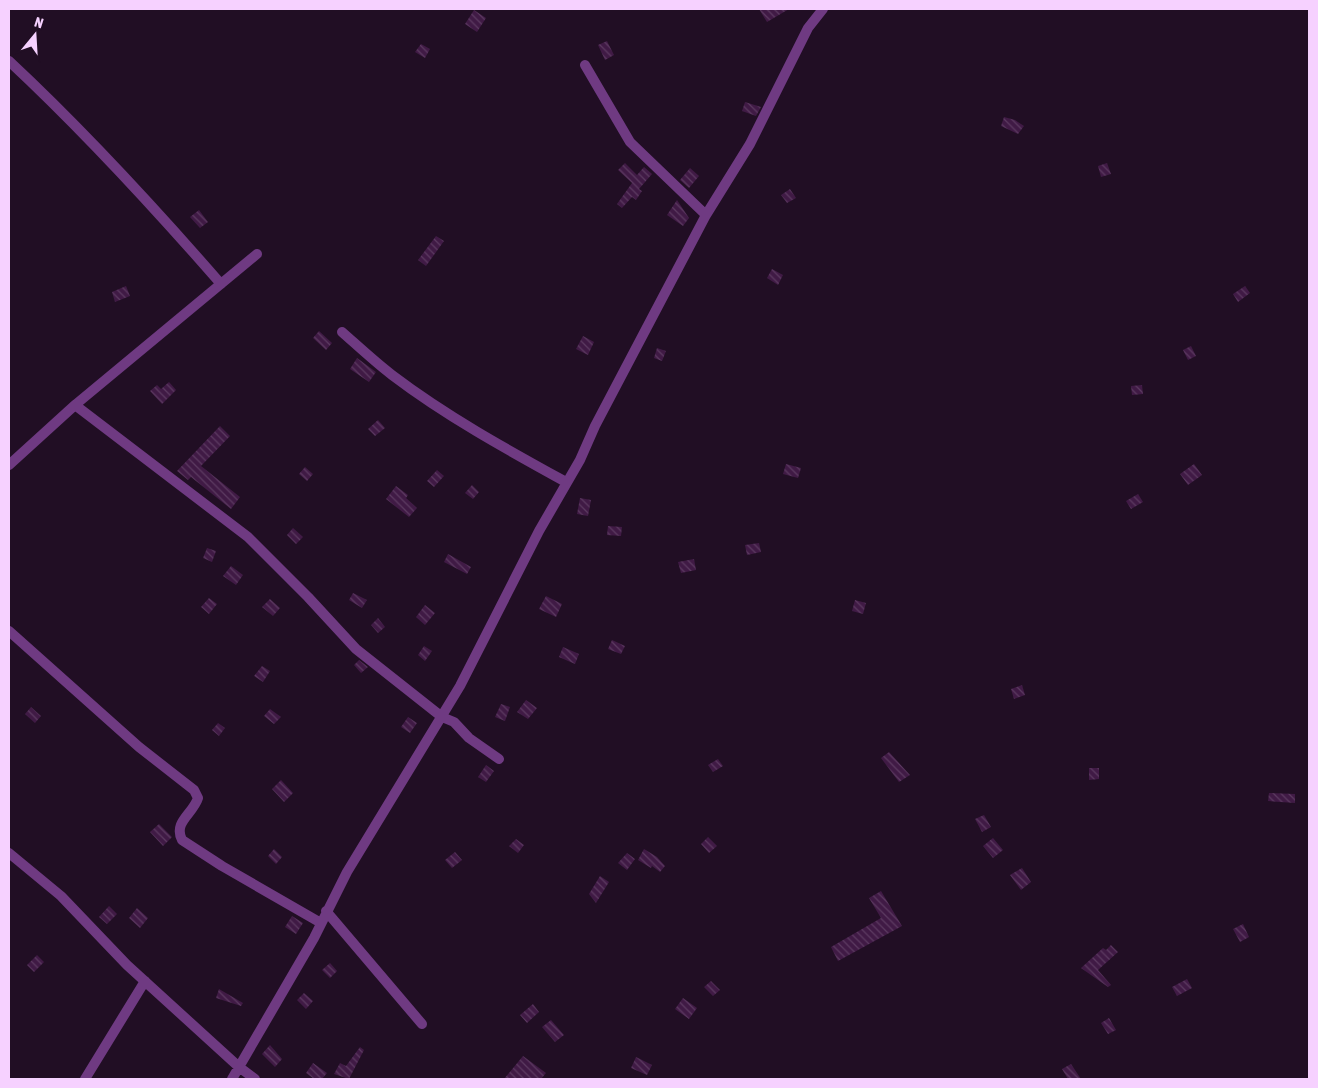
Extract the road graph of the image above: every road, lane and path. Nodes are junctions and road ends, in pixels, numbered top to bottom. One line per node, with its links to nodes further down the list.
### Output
1 (823, 9): 4 (street)
2 (9, 61): 6 (street)
3 (585, 65): 4 (street)
4 (706, 215): 10 (street)
5 (257, 254): 6 (street)
6 (221, 284): 8 (street)
7 (342, 332): 10 (street)
8 (75, 405): 9 (street); 12 (street)
9 (9, 465)
10 (566, 482): 12 (street)
11 (9, 631): 16 (street)
12 (442, 718): 13 (street); 15 (street)
13 (499, 759)
14 (9, 853): 17 (street)
15 (326, 911): 16 (street); 18 (street)
16 (321, 923): 19 (street)
17 (145, 981): 19 (street); 20 (street)
18 (422, 1024)
19 (239, 1067): 21 (street); 22 (street)
20 (85, 1079)
21 (232, 1079)
22 (255, 1079)

